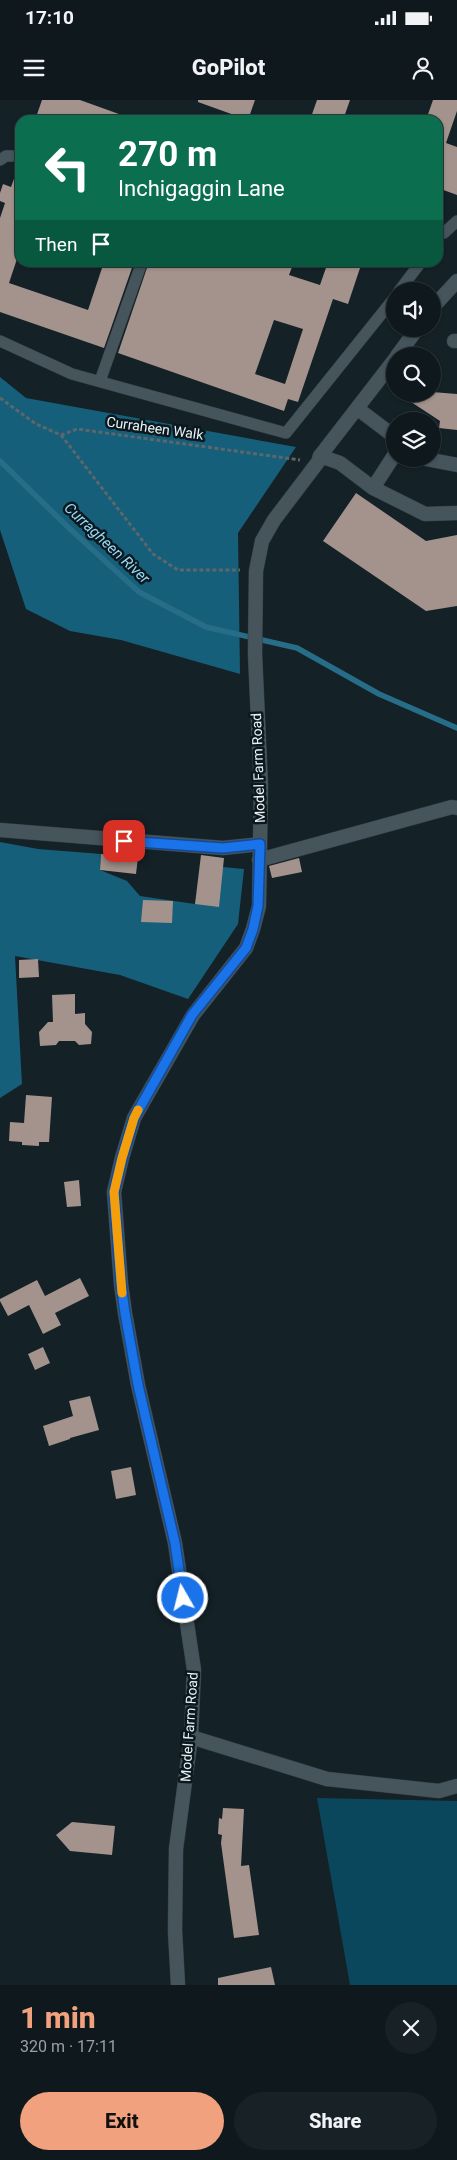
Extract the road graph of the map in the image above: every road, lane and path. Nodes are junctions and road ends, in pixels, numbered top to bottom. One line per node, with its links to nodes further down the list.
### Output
1 (15, 156): 2 (lane)
2 (0, 160)
3 (457, 221): 4 (lane)
4 (443, 232)
5 (140, 267): 13 (lane)
6 (417, 267): 8 (lane)
7 (457, 281): 9 (main road)
8 (406, 282)
9 (441, 298)
10 (386, 315): 13 (lane)
11 (0, 341): 13 (lane)
12 (386, 371): 15 (main road, Model Farm Road)
13 (100, 382)
14 (0, 398): 17 (path)
15 (358, 409): 16 (main road); 18 (main road, Model Farm Road)
16 (386, 430)
17 (61, 436): 18 (path, Curraheen Walk); 24 (path)
18 (319, 459): 22 (main road); 24 (main road, Model Farm Road)
19 (441, 462): 20 (main road)
20 (457, 465)
21 (387, 467): 22 (main road)
22 (373, 488): 23 (main road)
23 (457, 513)
24 (256, 571): 27 (main road, Model Farm Road)
25 (457, 808): 28 (main road)
26 (0, 830): 27 (main road)
27 (260, 844): 28 (main road, Model Farm Road)
28 (259, 860): 29 (main road, Model Farm Road)
29 (191, 1737): 30 (main road); 31 (main road, Model Farm Road)
30 (457, 1786)
31 (178, 1985)

